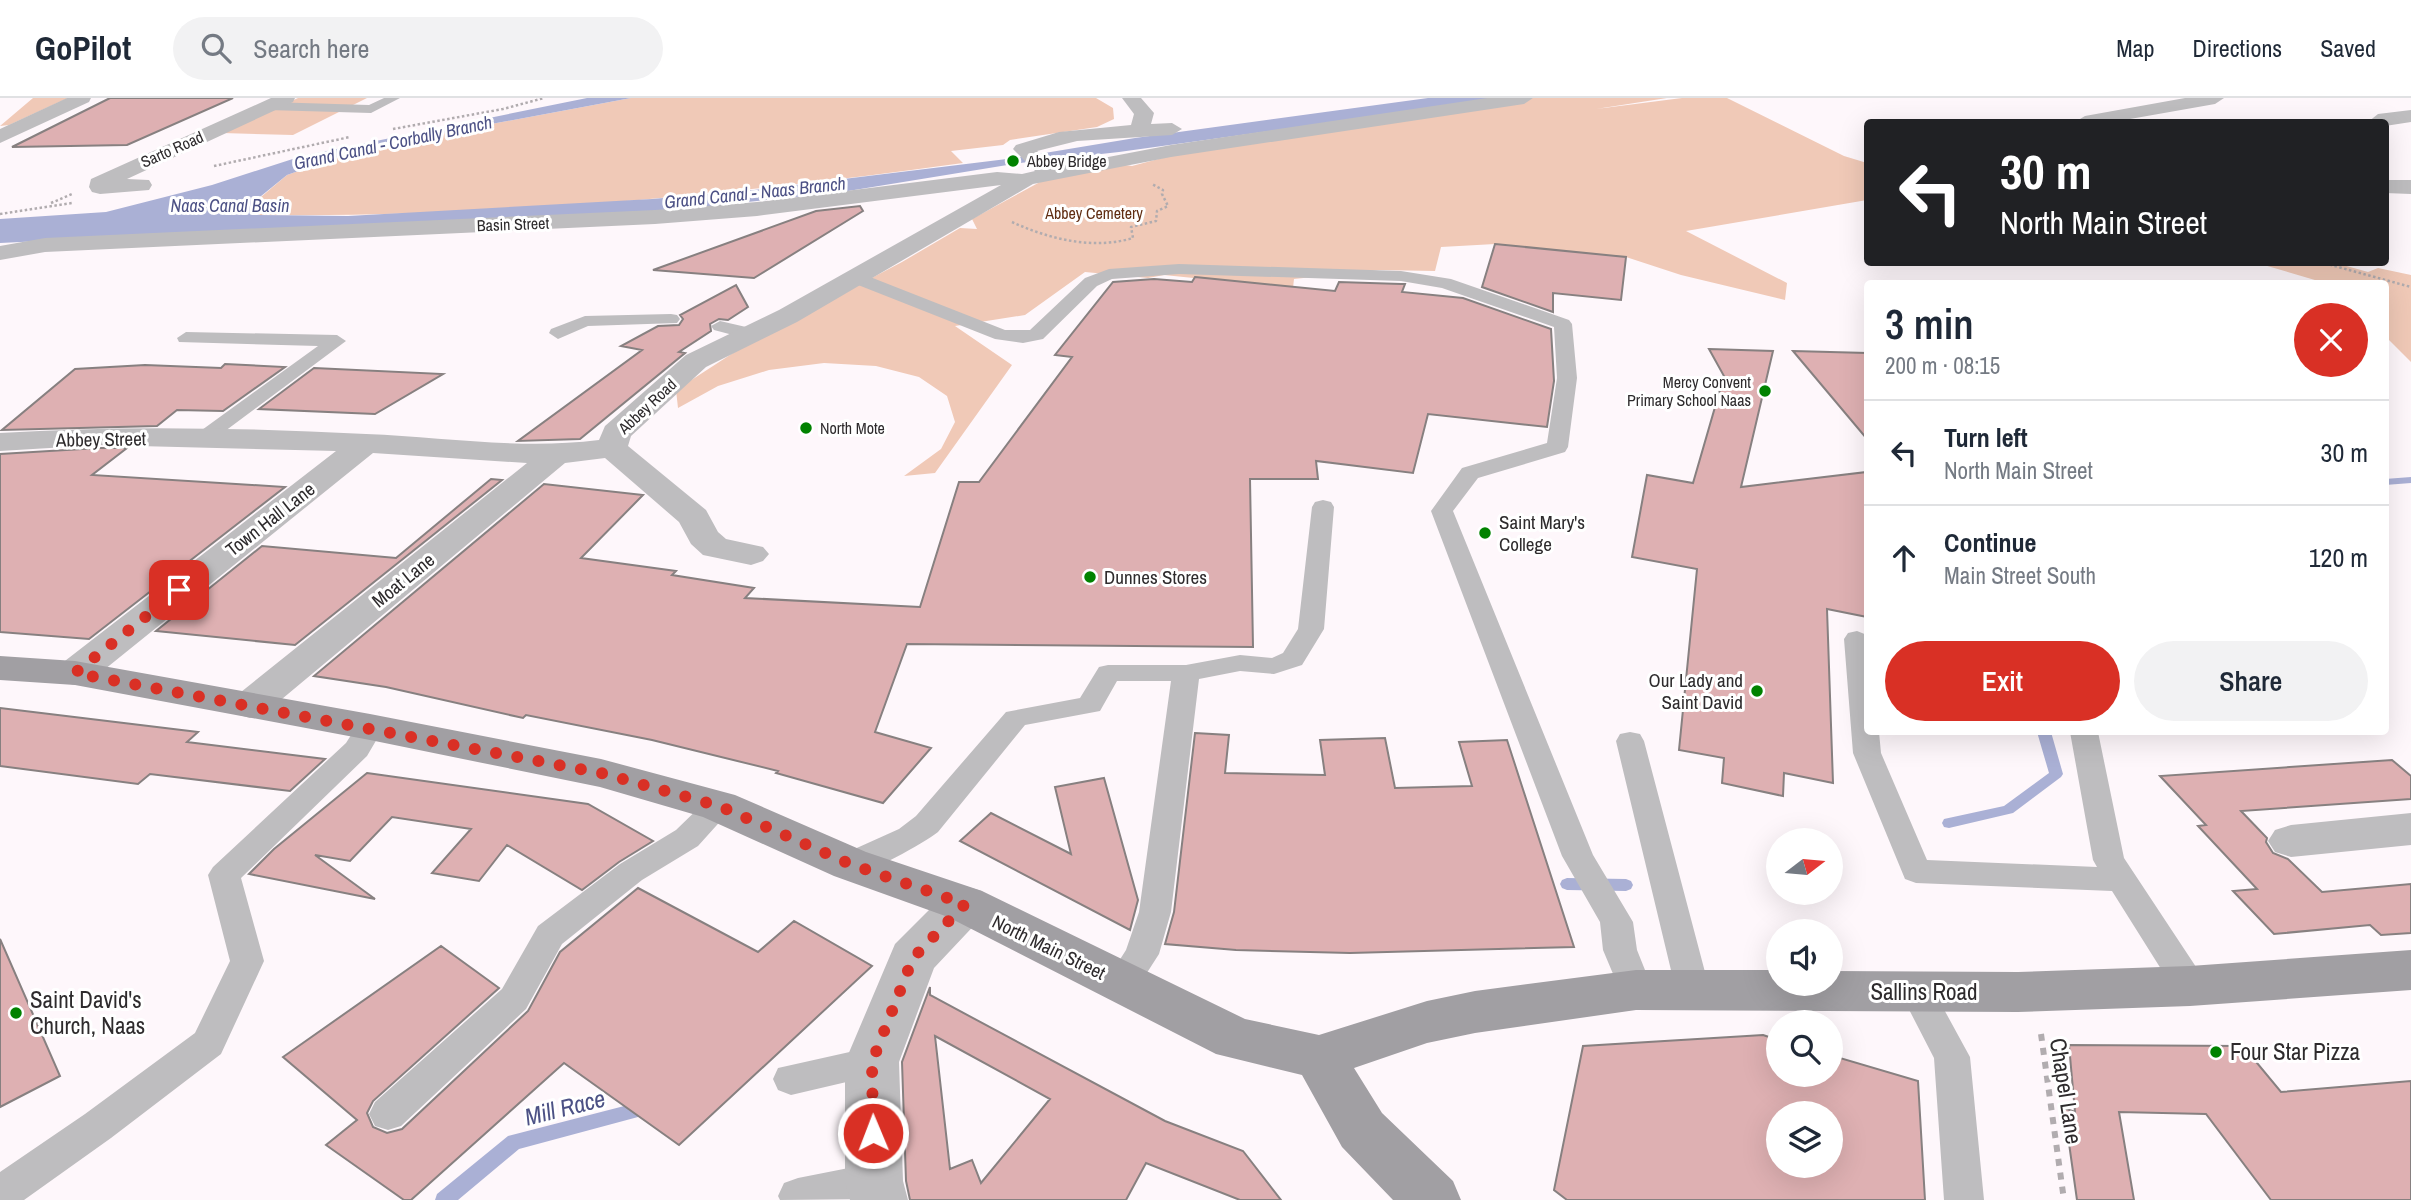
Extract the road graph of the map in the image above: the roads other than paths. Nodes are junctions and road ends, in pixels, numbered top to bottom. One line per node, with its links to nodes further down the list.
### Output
1 (82, 98): 16 (street)
2 (394, 98): 7 (lane)
3 (1131, 98): 15 (street)
4 (1405, 98): 13 (street)
5 (1524, 98): 17 (street)
6 (2214, 98): 8 (street)
7 (277, 102): 18 (street, Sarto Road)
8 (2135, 114): 10 (street); 11 (street)
9 (2411, 116): 12 (street)
10 (2104, 119)
11 (2153, 119)
12 (2383, 119)
13 (1218, 124)
14 (1192, 128): 15 (street)
15 (1139, 131): 17 (street)
16 (0, 137)
17 (1039, 173): 21 (street, Basin Street); 22 (street, Abbey Road)
18 (141, 185)
19 (2389, 186): 20 (street)
20 (2411, 187)
21 (0, 253)
22 (854, 277): 26 (street, Abbey Road); 54 (lane)
23 (671, 318): 25 (lane)
24 (720, 326): 26 (lane)
25 (558, 333)
26 (752, 334): 31 (street, Abbey Road)
27 (186, 338): 28 (lane)
28 (202, 439): 29 (street, Abbey Street); 30 (street, Abbey Road)
29 (0, 442)
30 (366, 443): 32 (street, Abbey Road); 37 (street, Town Hall Lane)
31 (612, 448): 32 (street, Abbey Road); 34 (street)
32 (556, 455): 39 (street, Moat Lane)
33 (1323, 507): 38 (lane)
34 (751, 554)
35 (1857, 639): 40 (lane)
36 (0, 668): 37 (main road, North Main Street)
37 (75, 673): 39 (main road, North Main Street)
38 (1185, 673): 48 (lane); 52 (lane)
39 (250, 705): 41 (main road, North Main Street)
40 (1864, 718)
41 (370, 727): 45 (main road, North Main Street); 62 (lane)
42 (1865, 735): 49 (lane)
43 (2085, 735): 49 (lane)
44 (1630, 741): 55 (lane)
45 (719, 806): 48 (main road, North Main Street); 60 (lane)
46 (2411, 829): 47 (street)
47 (2291, 841)
48 (850, 864): 50 (main road, North Main Street)
49 (2122, 880): 53 (lane)
50 (965, 904): 52 (main road, North Main Street); 58 (street)
51 (2411, 970): 53 (main road, Sallins Road)
52 (1122, 983): 57 (main road, North Main Street)
53 (2190, 986): 56 (main road, Sallins Road)
54 (1636, 990): 55 (main road, Sallins Road); 57 (main road, Sallins Road)
55 (1693, 991): 56 (main road, Sallins Road)
56 (1917, 992): 65 (lane)
57 (1319, 1057): 64 (main road)
58 (872, 1062): 59 (lane); 61 (street)
59 (791, 1079)
60 (388, 1114)
61 (876, 1190): 63 (lane)
62 (0, 1194)
63 (798, 1196)
64 (1432, 1200)
65 (1964, 1200)

